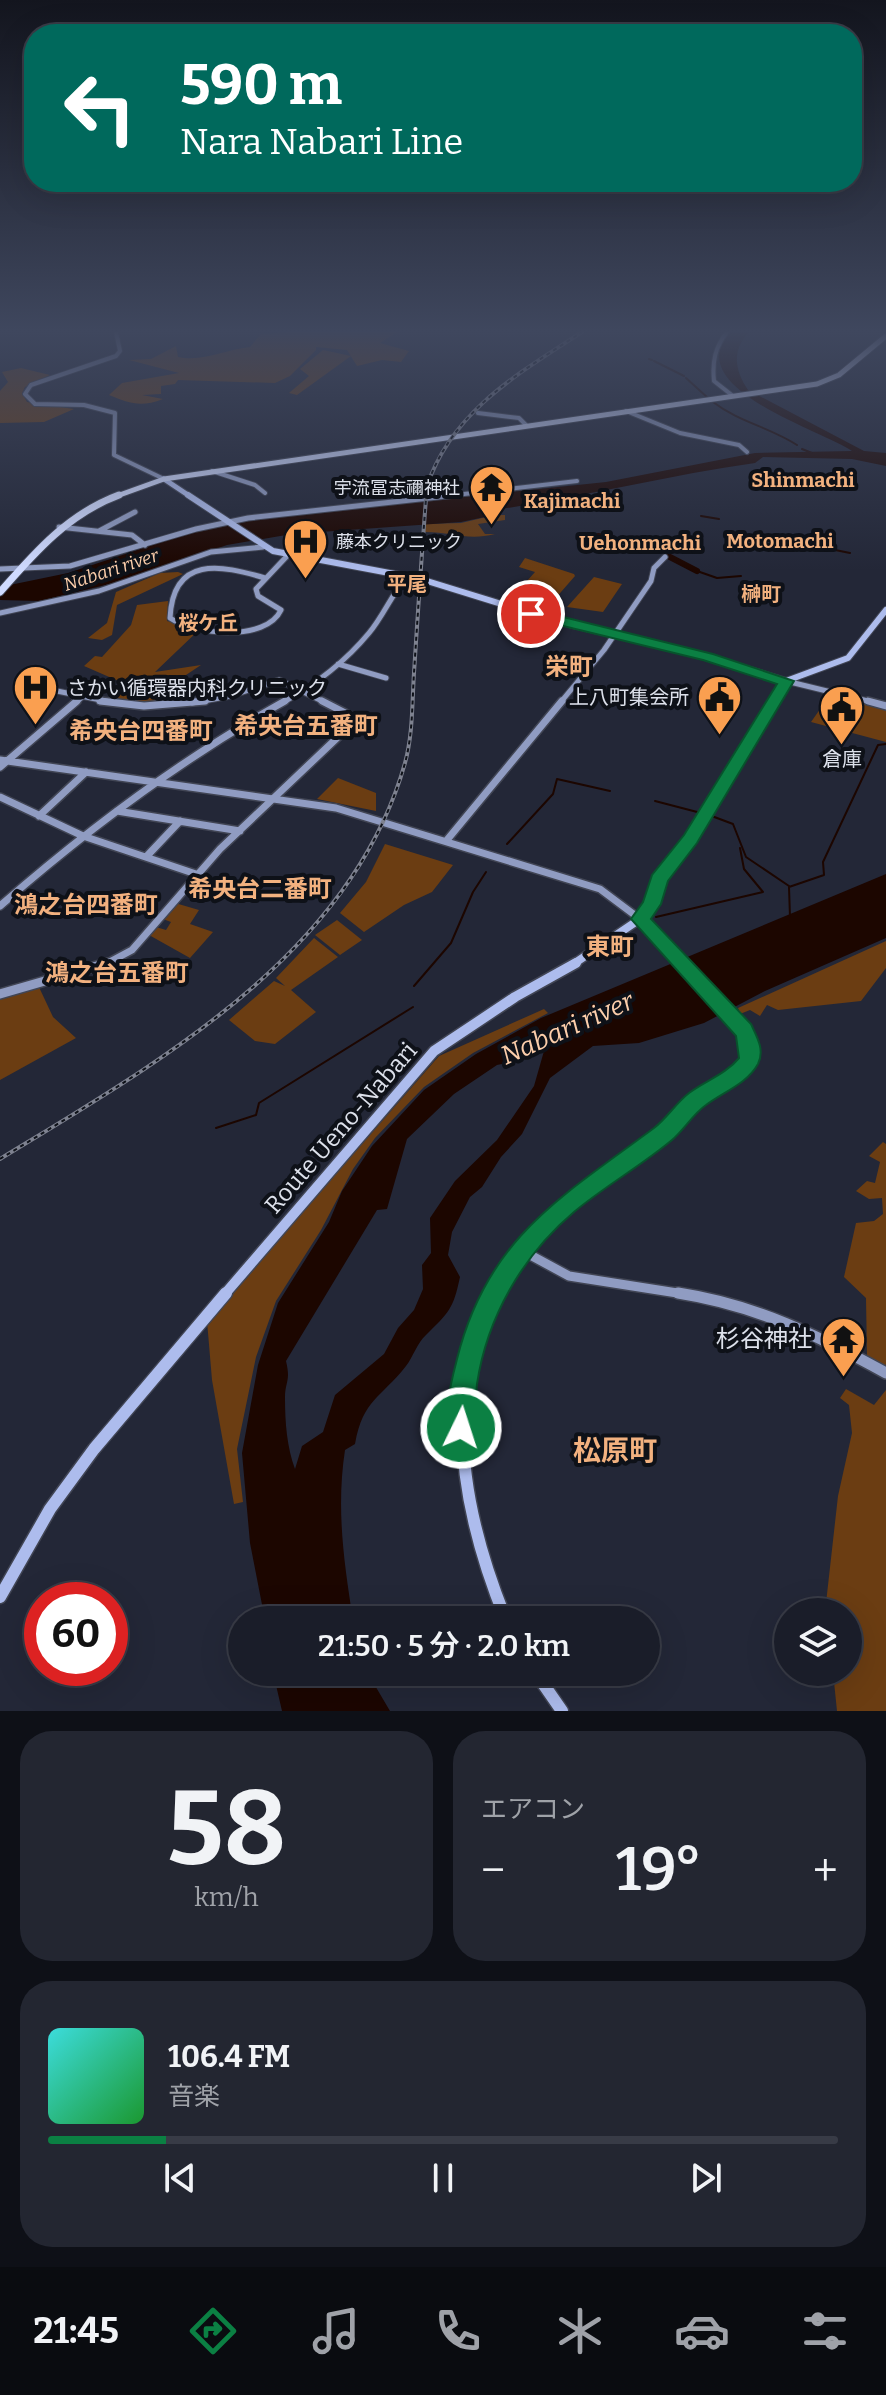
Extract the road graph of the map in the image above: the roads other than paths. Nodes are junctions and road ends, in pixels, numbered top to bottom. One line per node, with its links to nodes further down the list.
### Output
1 (111, 412): 8 (street)
2 (620, 412): 5 (highway)
3 (628, 412): 6 (street)
4 (478, 413): 5 (street)
5 (526, 425): 7 (highway)
6 (747, 452)
7 (212, 471): 8 (highway); 10 (street)
8 (164, 479): 12 (main road); 13 (highway)
9 (577, 481): 12 (street)
10 (265, 493)
11 (135, 512): 14 (street)
12 (230, 522): 15 (street); 16 (main road)
13 (59, 527): 14 (street); 20 (highway)
14 (99, 531): 15 (street)
15 (145, 545): 20 (street)
16 (263, 547): 17 (main road); 26 (street)
17 (288, 555): 21 (main road); 22 (street)
18 (665, 557): 27 (street)
19 (0, 569): 20 (street)
20 (21, 569): 24 (highway)
21 (412, 577): 28 (street)
22 (265, 578): 22 (street)
23 (427, 581): 27 (main road)
24 (0, 592)
25 (886, 610): 30 (main road)
26 (0, 613)
27 (615, 636): 30 (main road); 46 (street)
28 (338, 664): 29 (street); 32 (street)
29 (386, 678)
30 (786, 681): 34 (street); 50 (main road, Route Ueno-Nabari)
31 (57, 691): 33 (street)
32 (305, 692): 33 (street); 38 (street); 40 (street)
33 (81, 698): 35 (street)
34 (886, 706)
35 (4, 760): 36 (street); 37 (street)
36 (0, 767)
37 (86, 772): 38 (street); 42 (street)
38 (158, 783): 40 (street); 41 (street)
39 (0, 797): 42 (street)
40 (274, 799): 44 (street); 46 (street)
41 (117, 811): 43 (street); 45 (street)
42 (39, 816): 45 (street)
43 (180, 821): 44 (street); 47 (street)
44 (240, 831): 48 (street)
45 (83, 836): 47 (street); 49 (street)
46 (447, 840): 50 (street)
47 (146, 857): 48 (street)
48 (196, 874): 51 (street)
49 (0, 906)
50 (640, 919): 52 (main road); 54 (main road, Route Ueno-Nabari)
51 (0, 994)
52 (521, 1250): 53 (street); 55 (main road)
53 (886, 1373)
54 (0, 1597)
55 (500, 1606)
56 (545, 1686): 57 (main road)
57 (562, 1711)

